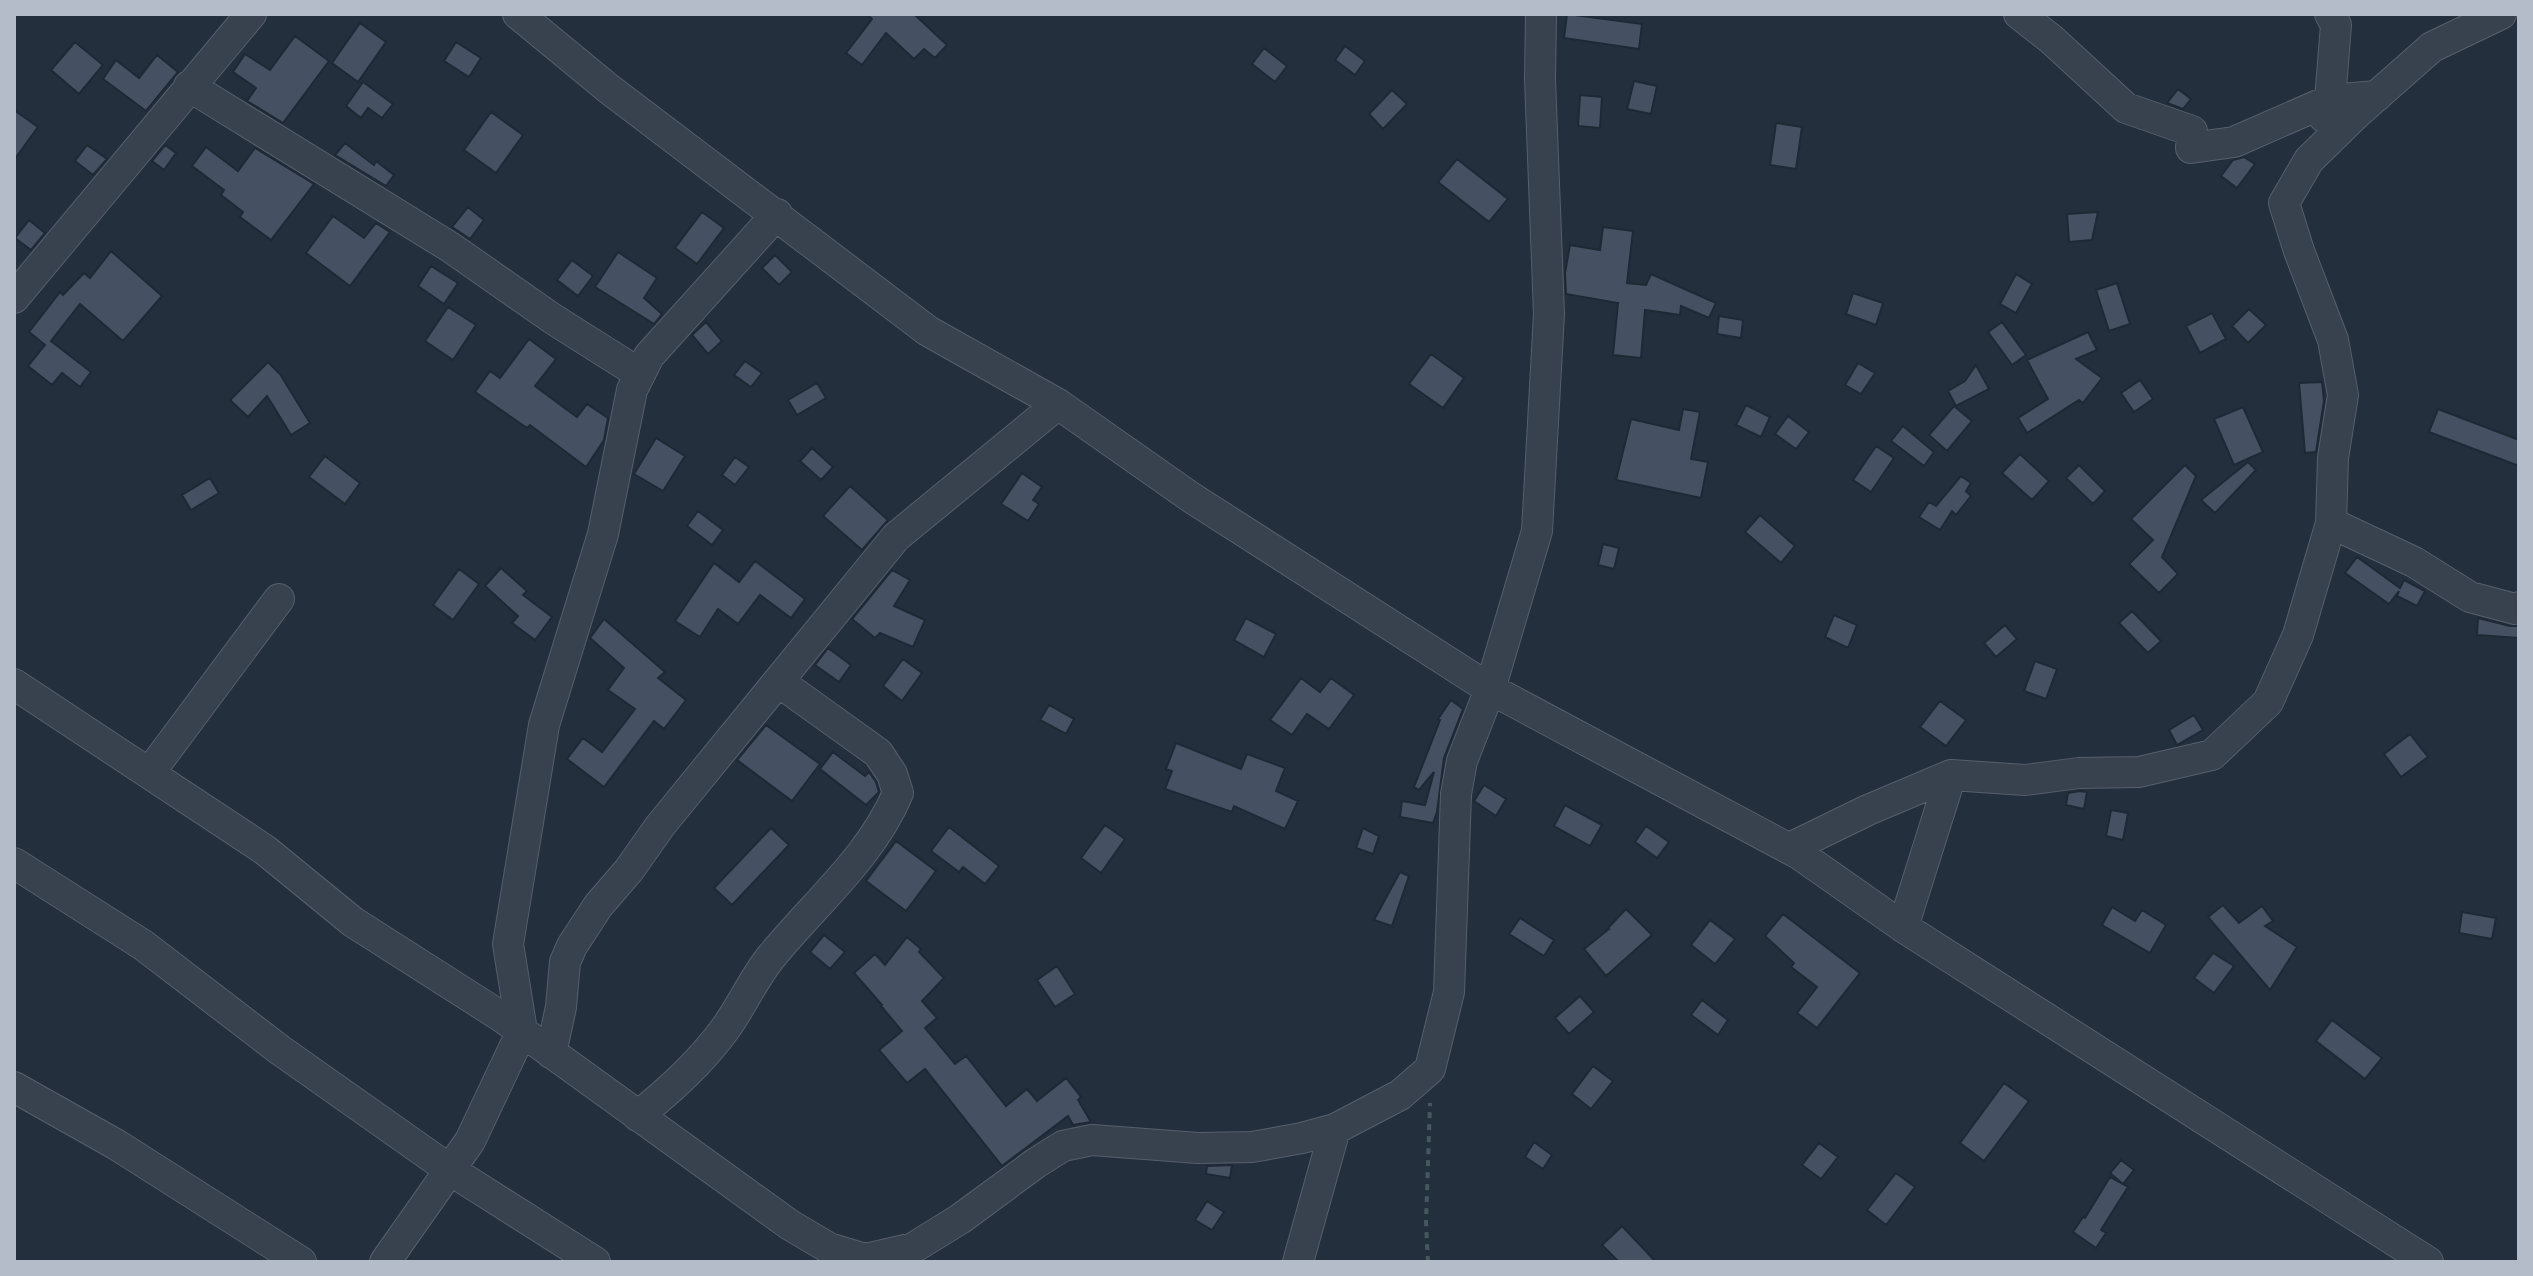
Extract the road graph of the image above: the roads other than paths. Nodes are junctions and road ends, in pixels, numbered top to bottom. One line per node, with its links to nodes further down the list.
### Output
1 (251, 14): 7 (street)
2 (518, 14): 11 (street)
3 (1541, 14): 20 (street)
4 (2019, 14): 9 (street)
5 (2330, 14): 9 (street)
6 (2501, 14): 8 (street)
7 (189, 86): 12 (street); 13 (street)
8 (2377, 96): 9 (street); 10 (street)
9 (2330, 100): 10 (street)
10 (2309, 160): 15 (street)
11 (777, 214): 13 (street); 14 (street)
12 (14, 298)
13 (640, 374): 26 (street)
14 (1058, 404): 18 (street); 20 (street)
15 (2331, 523): 17 (street); 22 (street)
16 (279, 599): 21 (street)
17 (2519, 607)
18 (779, 682): 27 (street); 29 (street)
19 (14, 684): 21 (street)
20 (1490, 689): 23 (street); 30 (street)
21 (150, 772): 26 (street)
22 (1951, 775): 23 (street); 25 (street)
23 (1790, 848): 25 (street)
24 (14, 863): 31 (street)
25 (1903, 927): 36 (street)
26 (522, 1031): 27 (street); 31 (street)
27 (551, 1053): 29 (street)
28 (14, 1087): 32 (street)
29 (638, 1116): 30 (street)
30 (1335, 1129): 35 (street)
31 (450, 1170): 33 (street); 34 (street)
32 (301, 1262)
33 (385, 1262)
34 (595, 1262)
35 (1298, 1262)
36 (2428, 1262)

